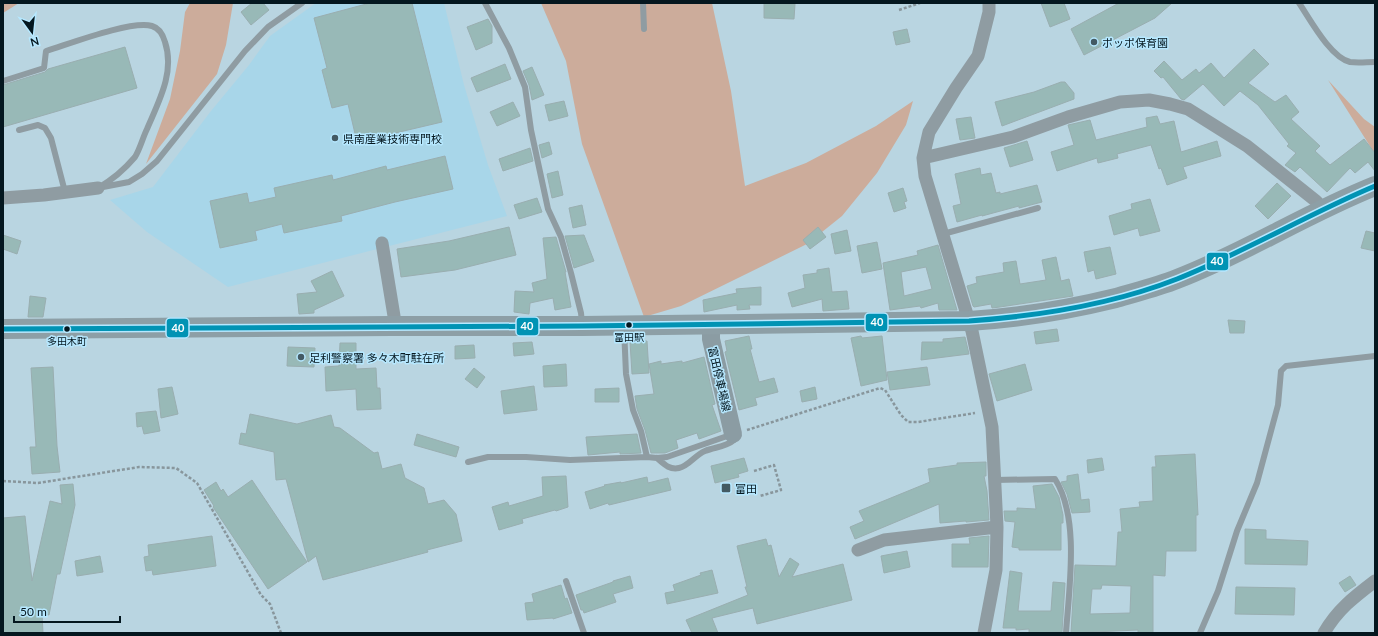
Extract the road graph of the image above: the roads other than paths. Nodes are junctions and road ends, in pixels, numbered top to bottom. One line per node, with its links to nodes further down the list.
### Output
1 (302, 3): 12 (lane)
2 (485, 3): 23 (lane)
3 (643, 3): 6 (lane)
4 (989, 3): 10 (street)
5 (1299, 3): 7 (lane)
6 (644, 29)
7 (1375, 62)
8 (3, 81): 12 (lane)
9 (20, 130): 13 (lane)
10 (923, 158): 16 (street); 17 (street)
11 (1375, 186): 16 (main road)
12 (98, 188): 13 (street)
13 (65, 192): 14 (street)
14 (3, 198)
15 (1038, 208): 17 (lane)
16 (1323, 209): 19 (main road)
17 (942, 234): 19 (street)
18 (382, 243): 22 (street)
19 (969, 321): 20 (main road); 30 (street)
20 (711, 324): 21 (main road); 26 (main road, 富田停車場線)
21 (624, 325): 23 (main road); 27 (lane)
22 (392, 326): 23 (main road); 24 (main road)
23 (582, 326)
24 (3, 329)
25 (1375, 356): 38 (lane)
26 (733, 434): 28 (lane); 28 (lane)
27 (647, 457): 28 (lane); 29 (lane)
28 (657, 458)
29 (468, 462)
30 (995, 480): 31 (street); 37 (lane)
31 (997, 527): 32 (street); 36 (street)
32 (858, 550)
33 (566, 581): 35 (lane)
34 (1375, 581): 39 (street)
35 (584, 633)
36 (984, 633)
37 (1066, 633)
38 (1200, 633)
39 (1324, 633)

